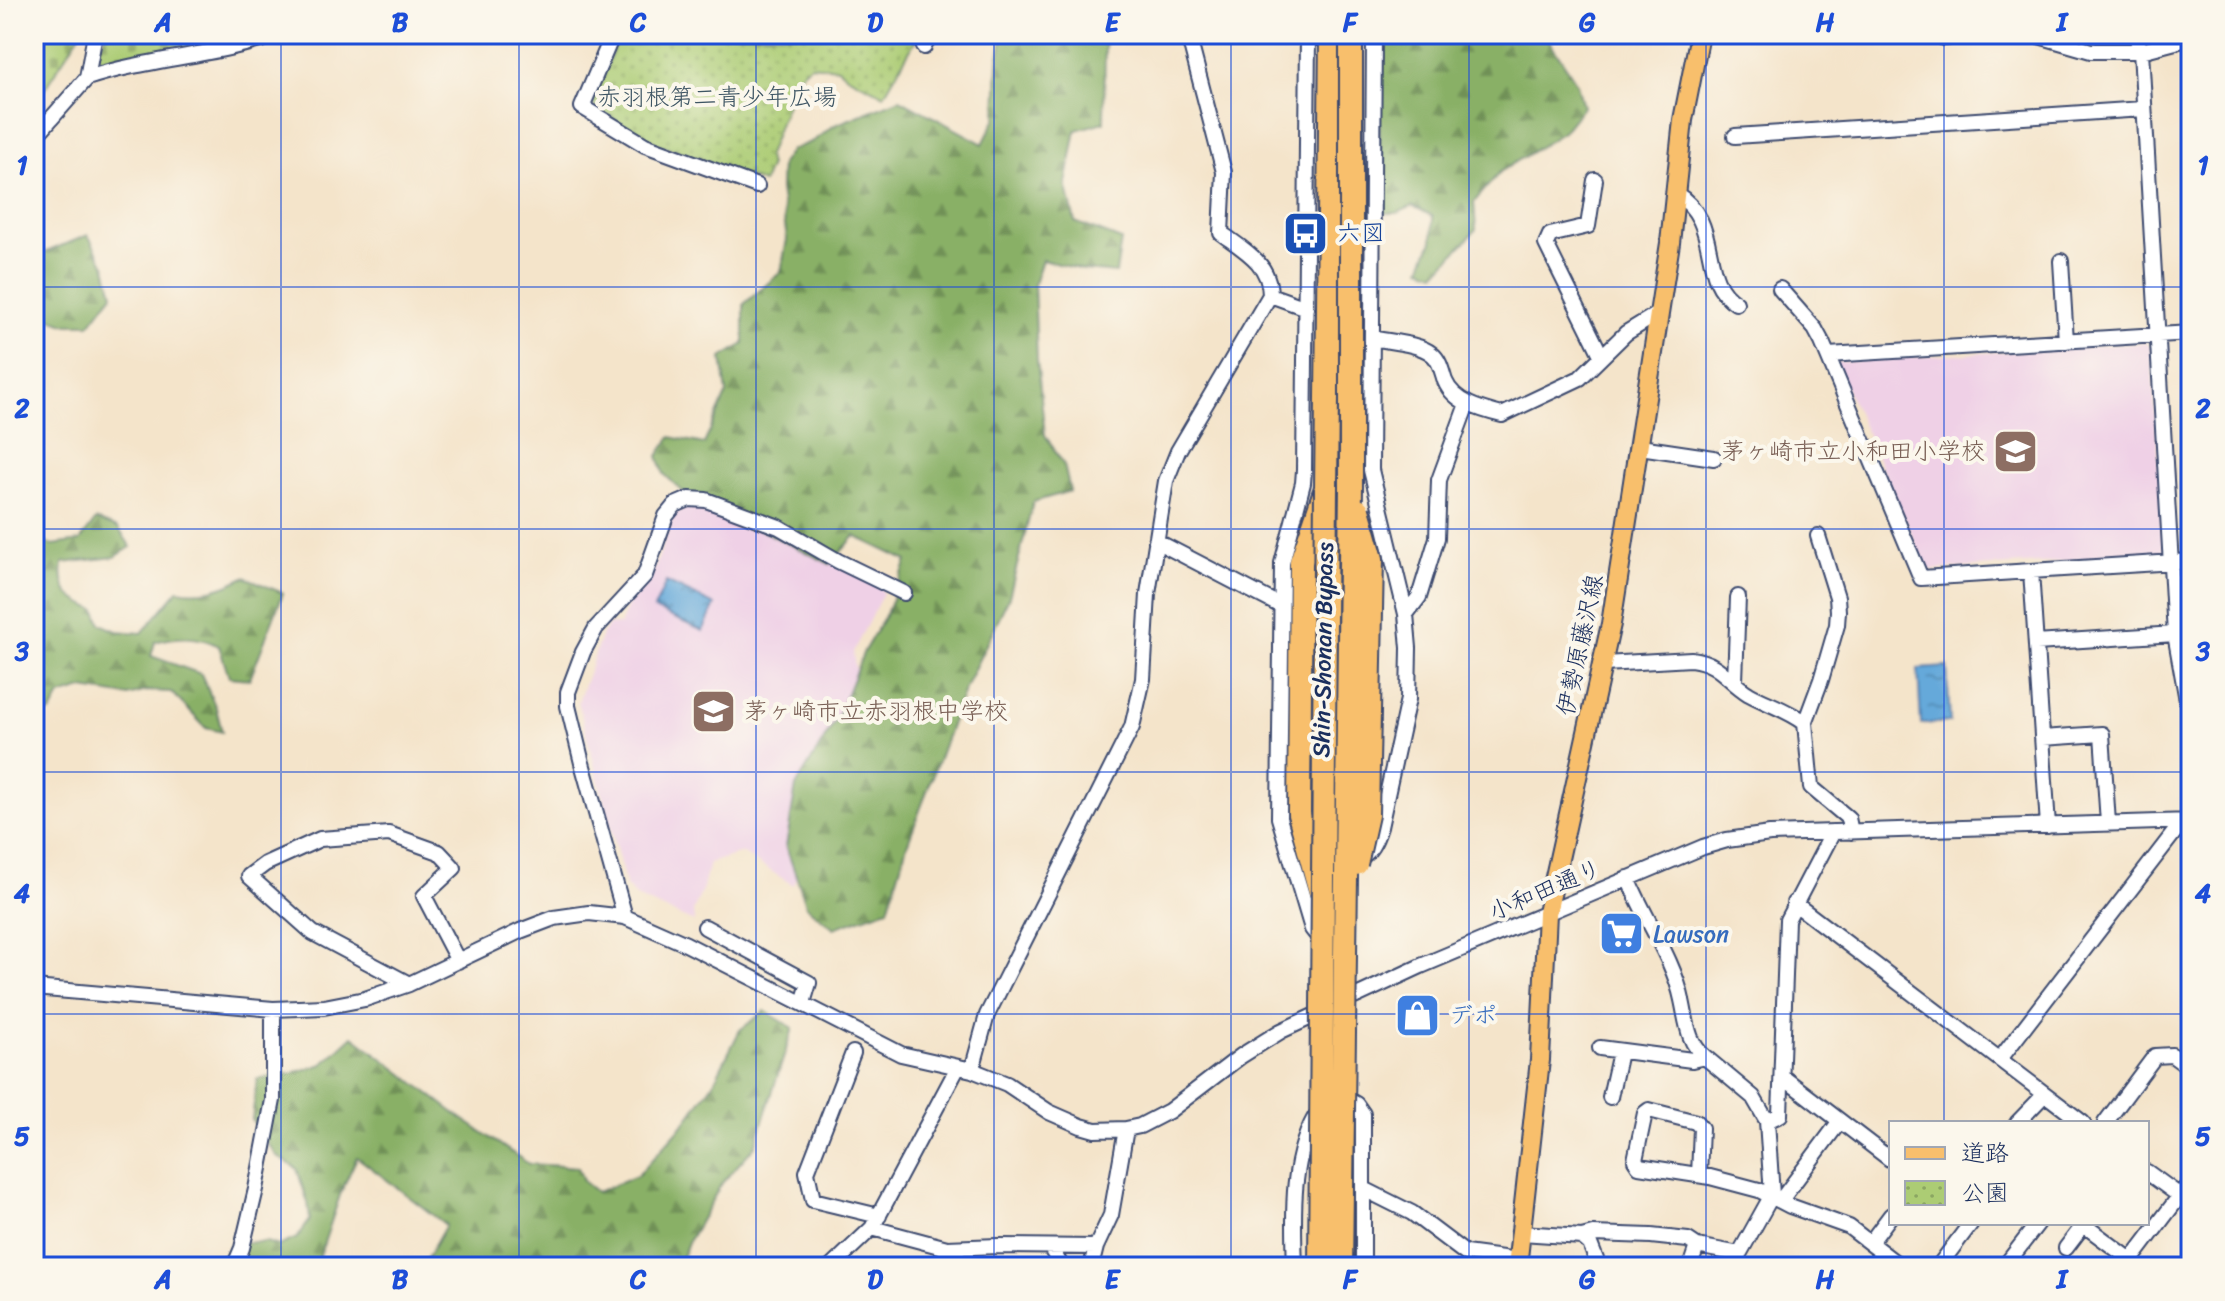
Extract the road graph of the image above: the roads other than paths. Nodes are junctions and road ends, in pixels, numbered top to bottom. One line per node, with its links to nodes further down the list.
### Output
1 (95, 34): 16 (street)
2 (279, 34): 16 (street)
3 (613, 34): 21 (street)
4 (1188, 34): 25 (street)
5 (1308, 34): 27 (street)
6 (1331, 34): 61 (highway, Shin-Shonan Bypass, bridge)
7 (1351, 34): 61 (highway, bridge)
8 (1374, 34): 31 (street)
9 (1700, 34): 22 (main road, 伊勢原藤沢線)
10 (1942, 34): 11 (street)
11 (1971, 34)
12 (2032, 34): 15 (street)
13 (2135, 34): 15 (street)
14 (2191, 38): 15 (street)
15 (2141, 51): 17 (street)
16 (87, 78): 19 (street)
17 (2143, 109): 18 (street); 30 (street)
18 (1735, 136)
19 (34, 138)
20 (1595, 180): 33 (street)
21 (757, 186)
22 (1675, 193): 26 (street); 28 (main road, 伊勢原藤沢線)
23 (2061, 261): 32 (street)
24 (1780, 289): 34 (street)
25 (1270, 295): 27 (street); 39 (street)
26 (1736, 303)
27 (1306, 308): 45 (street)
28 (1657, 314): 33 (street); 36 (main road, 伊勢原藤沢線)
29 (2191, 333): 30 (street)
30 (2156, 335): 32 (street); 41 (street)
31 (1372, 338): 35 (street); 46 (street)
32 (2066, 341): 34 (street)
33 (1601, 355): 35 (street)
34 (1828, 355): 42 (street)
35 (1467, 404): 46 (street)
36 (1640, 447): 37 (street); 49 (main road, 伊勢原藤沢線)
37 (1714, 458)
38 (1818, 536): 51 (street)
39 (1156, 541): 45 (street); 79 (street)
40 (2191, 561): 41 (street)
41 (2170, 563): 42 (street); 47 (street)
42 (2031, 571): 48 (street)
43 (904, 593): 63 (street)
44 (1738, 597): 50 (street)
45 (1281, 606): 66 (street)
46 (1406, 614): 65 (street)
47 (2175, 634): 48 (street); 52 (street)
48 (2036, 643): 53 (street)
49 (1604, 664): 50 (street); 62 (main road, 伊勢原藤沢線)
50 (1735, 681): 51 (street)
51 (1805, 723): 58 (street)
52 (2191, 723)
53 (2042, 738): 55 (street); 56 (street)
54 (2187, 821): 55 (street, 小和田通り); 78 (street)
55 (2108, 823): 56 (street, 小和田通り)
56 (2048, 826): 58 (street, 小和田通り)
57 (1833, 832): 58 (street, 小和田通り); 59 (street, 小和田通り); 60 (street)
58 (1851, 832)
59 (1628, 878): 62 (street, 小和田通り); 77 (street)
60 (1794, 903): 78 (street); 81 (street)
61 (1334, 904): 123 (highway, Shin-Shonan Bypass, bridge); 124 (highway, Shin-Shonan Bypass, bridge)
62 (1547, 913): 72 (street, 小和田通り); 106 (main road, 伊勢原藤沢線)
63 (625, 917): 67 (street, 小和田通り); 71 (street, 小和田通り)
64 (705, 927): 71 (street)
65 (1337, 927): 66 (street); 69 (street)
66 (1312, 929): 69 (street)
67 (458, 961): 68 (street, 小和田通り); 68 (street)
68 (409, 984): 73 (street, 小和田通り)
69 (1335, 987): 72 (street)
70 (34, 988): 73 (street, 小和田通り)
71 (803, 1003): 79 (street, 小和田通り)
72 (1335, 1007): 82 (street); 90 (street, 小和田通り)
73 (273, 1009): 117 (street)
74 (1600, 1048): 75 (street)
75 (1620, 1052): 77 (street); 84 (street)
76 (853, 1053): 101 (street)
77 (1705, 1057): 85 (street)
78 (2000, 1059): 83 (street)
79 (965, 1069): 90 (street, 小和田通り); 101 (street)
80 (2191, 1069): 89 (street)
81 (1784, 1078): 85 (street); 86 (street)
82 (1332, 1083): 91 (street); 93 (street)
83 (2045, 1094): 87 (street); 88 (street)
84 (1610, 1097)
85 (1767, 1121): 98 (street)
86 (1840, 1121): 92 (street); 98 (street)
87 (2019, 1121)
88 (2080, 1121)
89 (2106, 1121)
90 (1126, 1129): 111 (street)
91 (1302, 1149): 93 (street); 122 (street)
92 (1889, 1158)
93 (1364, 1170): 97 (street)
94 (2149, 1173): 99 (street)
95 (1699, 1175): 95 (street); 98 (street)
96 (2191, 1181): 99 (street)
97 (1364, 1189): 115 (street); 125 (street)
98 (1776, 1198): 108 (street); 114 (street)
99 (2185, 1200): 116 (street)
100 (1889, 1218): 108 (street)
101 (876, 1222): 112 (street); 118 (street)
102 (1970, 1225): 129 (street)
103 (2036, 1225): 130 (street)
104 (2083, 1225): 113 (street)
105 (2085, 1225): 116 (street)
106 (1521, 1233): 107 (street); 115 (main road, 伊勢原藤沢線)
107 (1582, 1237): 109 (street); 126 (street)
108 (1870, 1243): 128 (street)
109 (1697, 1246): 114 (street); 127 (street)
110 (1050, 1247): 111 (street); 112 (street); 120 (street)
111 (1096, 1247): 121 (street)
112 (947, 1248): 119 (street)
113 (2066, 1248)
114 (1736, 1260)
115 (1517, 1264)
116 (2129, 1264)
117 (234, 1267)
118 (831, 1267)
119 (944, 1267)
120 (1062, 1267)
121 (1091, 1267)
122 (1295, 1267)
123 (1320, 1267)
124 (1341, 1267)
125 (1363, 1267)
126 (1599, 1267)
127 (1690, 1267)
128 (1901, 1267)
129 (1938, 1267)
130 (2004, 1267)

